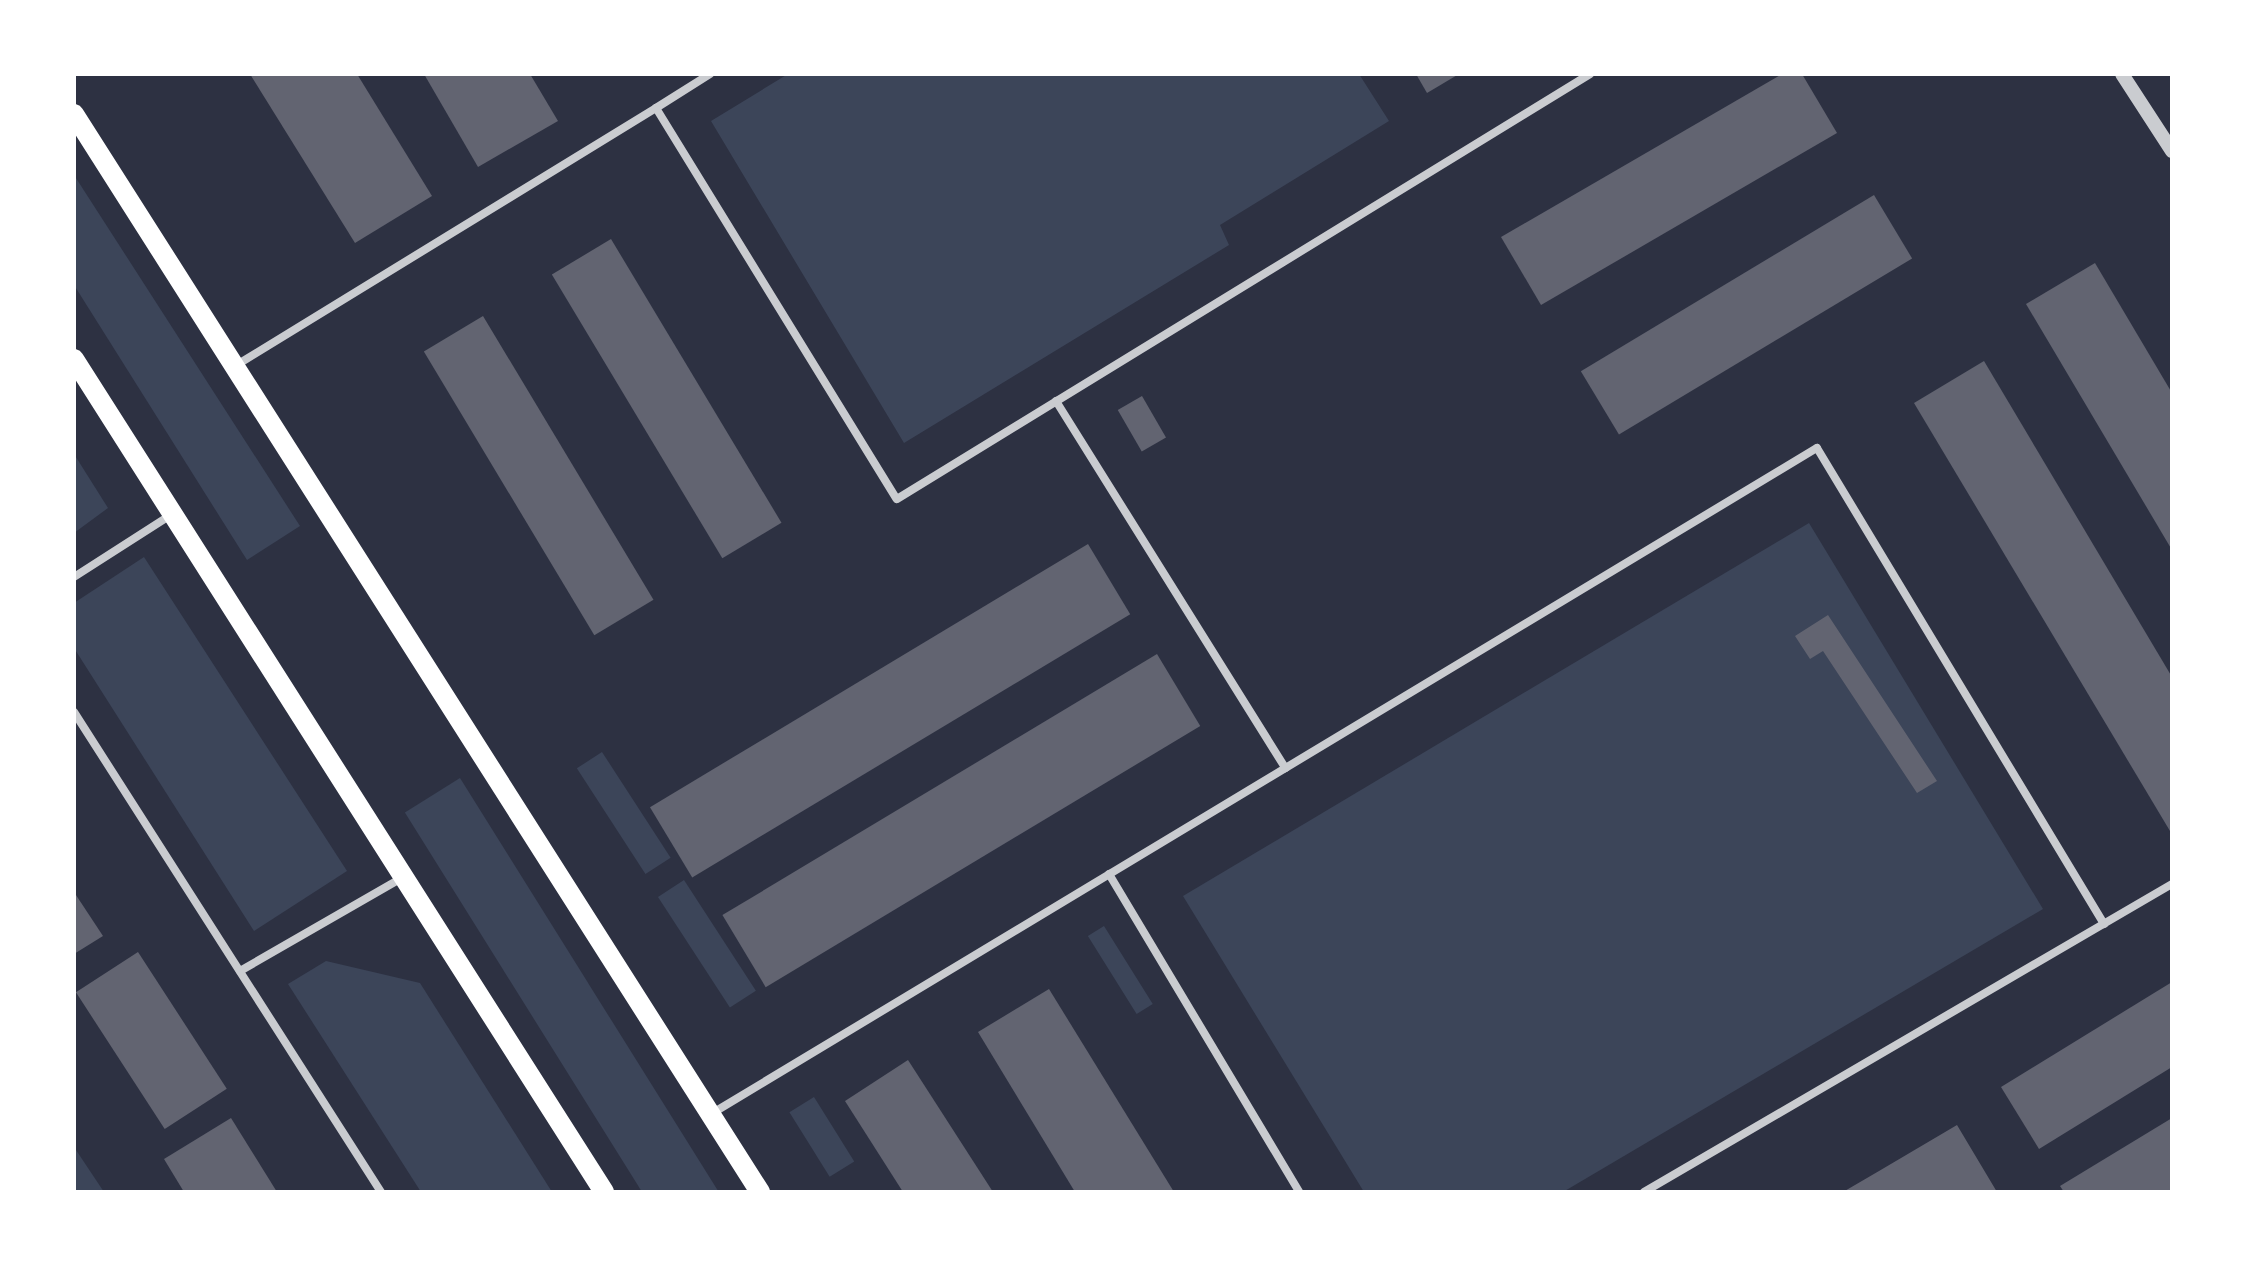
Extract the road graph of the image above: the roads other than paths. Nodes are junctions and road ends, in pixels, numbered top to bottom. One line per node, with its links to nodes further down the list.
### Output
1 (710, 74): 4 (street)
2 (1590, 74): 9 (street)
3 (2122, 74): 6 (street)
4 (656, 108): 8 (street); 9 (street)
5 (74, 114): 8 (main road)
6 (2172, 151)
7 (74, 359): 10 (main road)
8 (235, 366): 19 (main road)
9 (1056, 401): 13 (street)
10 (172, 513): 11 (street); 15 (main road)
11 (74, 577)
12 (74, 712): 18 (street)
13 (1285, 768): 14 (street); 17 (street)
14 (1109, 874): 19 (street); 23 (street)
15 (404, 877): 18 (street); 21 (main road)
16 (2172, 884): 17 (street)
17 (2104, 924): 24 (street)
18 (240, 971): 20 (street)
19 (711, 1114): 22 (main road)
20 (381, 1192)
21 (604, 1192)
22 (760, 1192)
23 (1299, 1192)
24 (1644, 1192)

